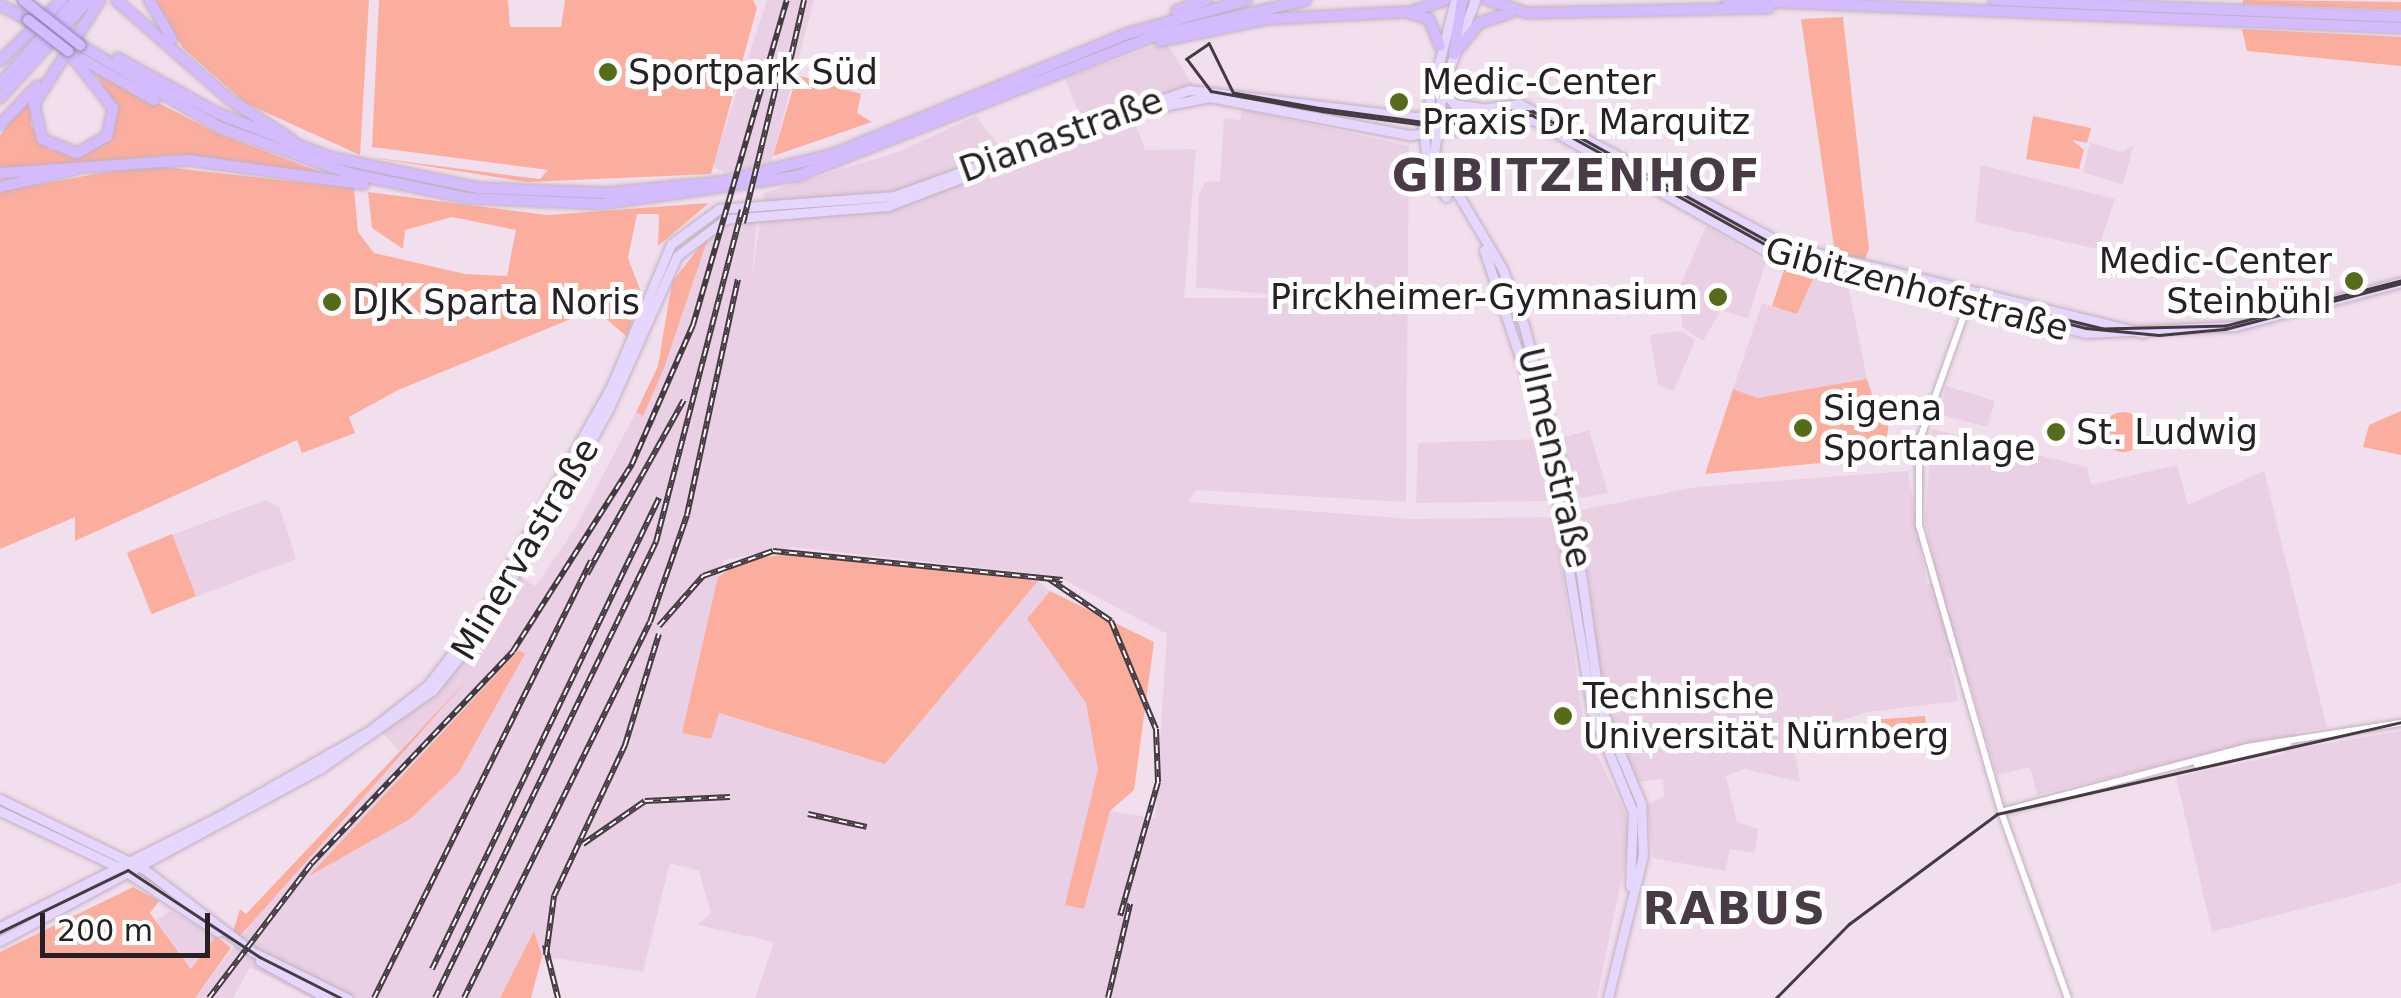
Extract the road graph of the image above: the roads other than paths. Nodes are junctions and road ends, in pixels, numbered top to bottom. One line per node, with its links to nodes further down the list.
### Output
1 (10, 0): 22 (highway)
2 (23, 0): 27 (highway, bridge)
3 (62, 0): 31 (highway)
4 (76, 0): 33 (highway)
5 (89, 0): 35 (highway)
6 (100, 0): 32 (highway)
7 (116, 0): 29 (highway)
8 (149, 0): 29 (highway)
9 (1207, 0): 25 (highway)
10 (1246, 0): 25 (highway)
11 (1306, 0): 25 (highway)
12 (1475, 0): 28 (main road)
13 (1488, 0): 20 (highway)
14 (1726, 0): 17 (highway)
15 (1994, 0): 21 (highway)
16 (1457, 1): 19 (highway); 24 (highway)
17 (1845, 4): 20 (highway); 23 (highway)
18 (0, 5): 22 (highway)
19 (1406, 12): 25 (highway); 26 (highway)
20 (1516, 12): 28 (highway)
21 (2401, 17)
22 (28, 20): 27 (highway, bridge)
23 (2401, 28)
24 (1450, 34): 26 (main road); 28 (highway)
25 (1128, 39): 45 (highway); 45 (highway)
26 (1440, 46): 37 (main road)
27 (74, 52): 32 (highway); 43 (highway)
28 (1454, 54): 34 (main road)
29 (184, 57): 41 (highway)
30 (118, 58): 41 (highway)
31 (0, 61)
32 (52, 72): 39 (highway)
33 (0, 84)
34 (1442, 90): 36 (main road); 38 (main road)
35 (0, 98)
36 (1485, 109): 38 (main road, Gibitzenhofstraße); 50 (main road, Gibitzenhofstraße)
37 (1424, 118): 38 (main road, Gibitzenhofstraße); 40 (main road); 47 (main road, Dianastraße)
38 (1436, 118): 40 (main road)
39 (0, 125)
40 (1429, 134): 48 (main road, Dianastraße); 51 (main road, Gibitzenhofstraße); 65 (main road, Ulmenstraße); 65 (main road, Ulmenstraße)
41 (305, 149): 43 (highway)
42 (152, 160): 43 (highway); 44 (highway); 46 (highway)
43 (348, 172): 45 (highway); 45 (highway)
44 (0, 173)
45 (377, 179)
46 (0, 188)
47 (760, 203): 59 (main road, Minervastraße)
48 (796, 214): 58 (main road, Minervastraße)
49 (2401, 282): 52 (main road, Gibitzenhofstraße)
50 (1972, 294): 51 (street); 52 (main road, Gibitzenhofstraße)
51 (1970, 305): 52 (main road, Gibitzenhofstraße); 56 (street)
52 (2146, 334)
53 (2401, 723): 56 (street)
54 (0, 799): 59 (main road)
55 (0, 811): 57 (main road)
56 (2001, 812): 71 (street)
57 (86, 848): 60 (main road); 63 (main road)
58 (165, 857): 61 (main road, Minervastraße); 64 (main road)
59 (131, 862): 60 (main road, Minervastraße); 61 (main road)
60 (118, 867): 62 (main road); 63 (main road, Minervastraße)
61 (144, 869): 62 (main road, Minervastraße); 64 (main road)
62 (132, 876): 67 (main road, Minervastraße); 68 (main road)
63 (93, 878): 66 (main road, Minervastraße)
64 (163, 881): 69 (main road)
65 (1626, 917): 70 (main road)
66 (0, 927)
67 (0, 941)
68 (328, 998)
69 (347, 998)
70 (1608, 998)
71 (2068, 998)

